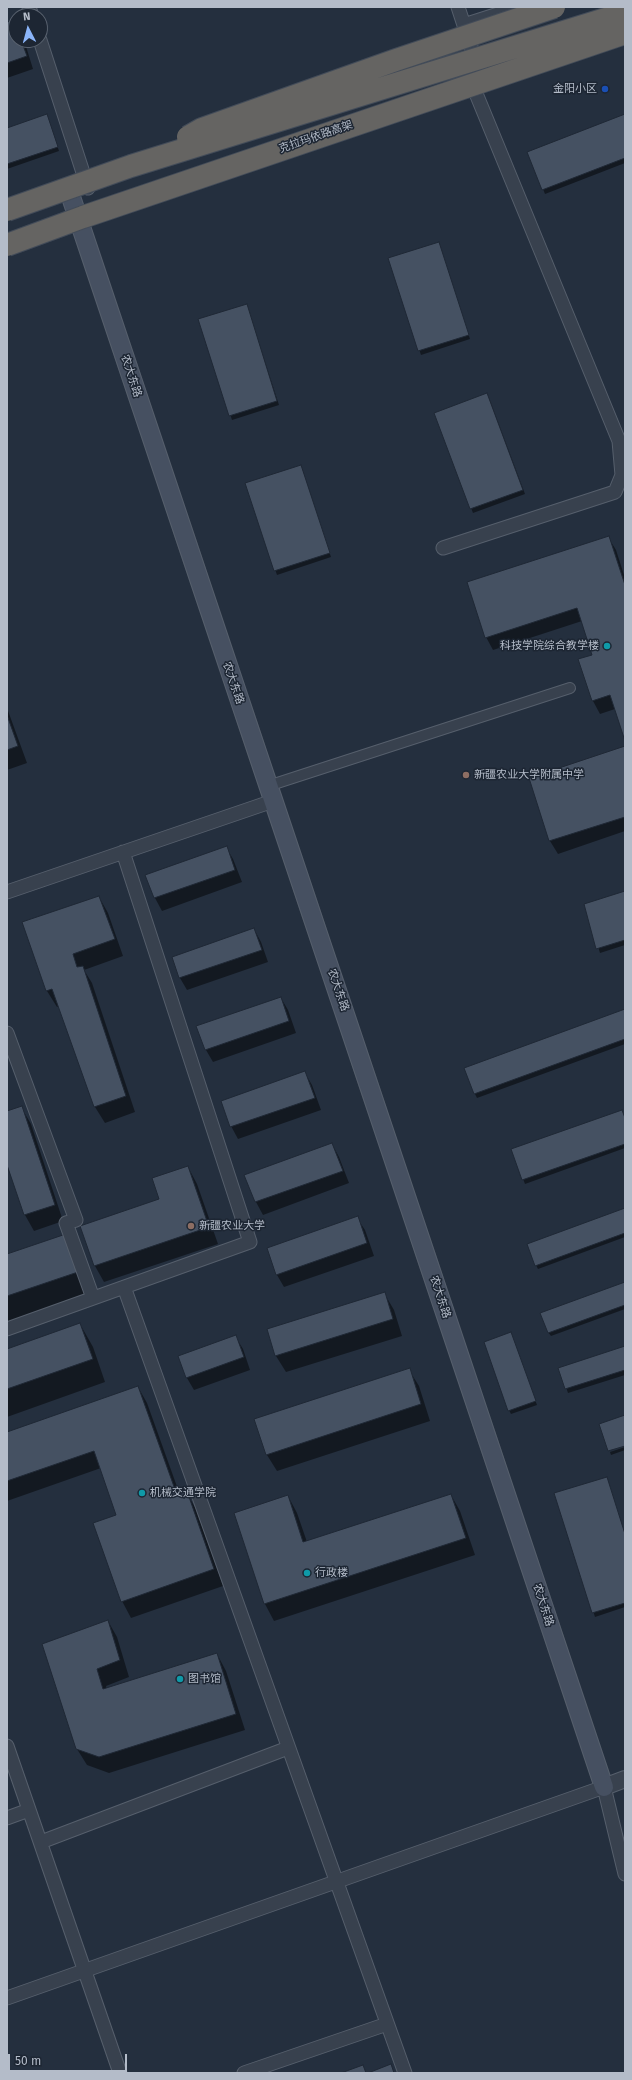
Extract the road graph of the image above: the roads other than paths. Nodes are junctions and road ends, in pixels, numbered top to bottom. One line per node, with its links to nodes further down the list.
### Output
1 (458, 7): 5 (street)
2 (520, 7): 5 (street)
3 (554, 7): 10 (highway, bridge)
4 (625, 13): 11 (highway, bridge)
5 (464, 25): 8 (street)
6 (625, 32): 16 (highway, 克拉玛依路高架, bridge)
7 (43, 48): 12 (street)
8 (476, 62)
9 (474, 91): 17 (street)
10 (202, 129): 11 (highway, bridge); 14 (highway, bridge)
11 (131, 166): 15 (highway, bridge)
12 (88, 188)
13 (70, 194): 19 (main road, 农大东路)
14 (7, 197)
15 (7, 210)
16 (7, 245)
17 (443, 548)
18 (570, 688): 19 (street)
19 (270, 794): 20 (street); 29 (main road, 农大东路)
20 (123, 852): 21 (street); 23 (street)
21 (7, 892)
22 (7, 1033): 24 (street)
23 (124, 1287): 24 (street); 27 (street)
24 (93, 1298): 25 (street)
25 (7, 1329)
26 (7, 1746): 30 (street)
27 (288, 1748): 32 (street); 34 (street)
28 (625, 1779): 29 (street)
29 (604, 1787): 33 (street); 34 (street)
30 (30, 1810): 31 (street); 32 (street)
31 (7, 1818)
32 (40, 1842): 35 (street)
33 (625, 1874)
34 (335, 1882): 35 (street); 37 (street)
35 (85, 1970): 36 (street); 38 (street)
36 (7, 1998)
37 (387, 2024): 39 (street); 40 (street)
38 (120, 2073)
39 (244, 2073)
40 (405, 2073)

